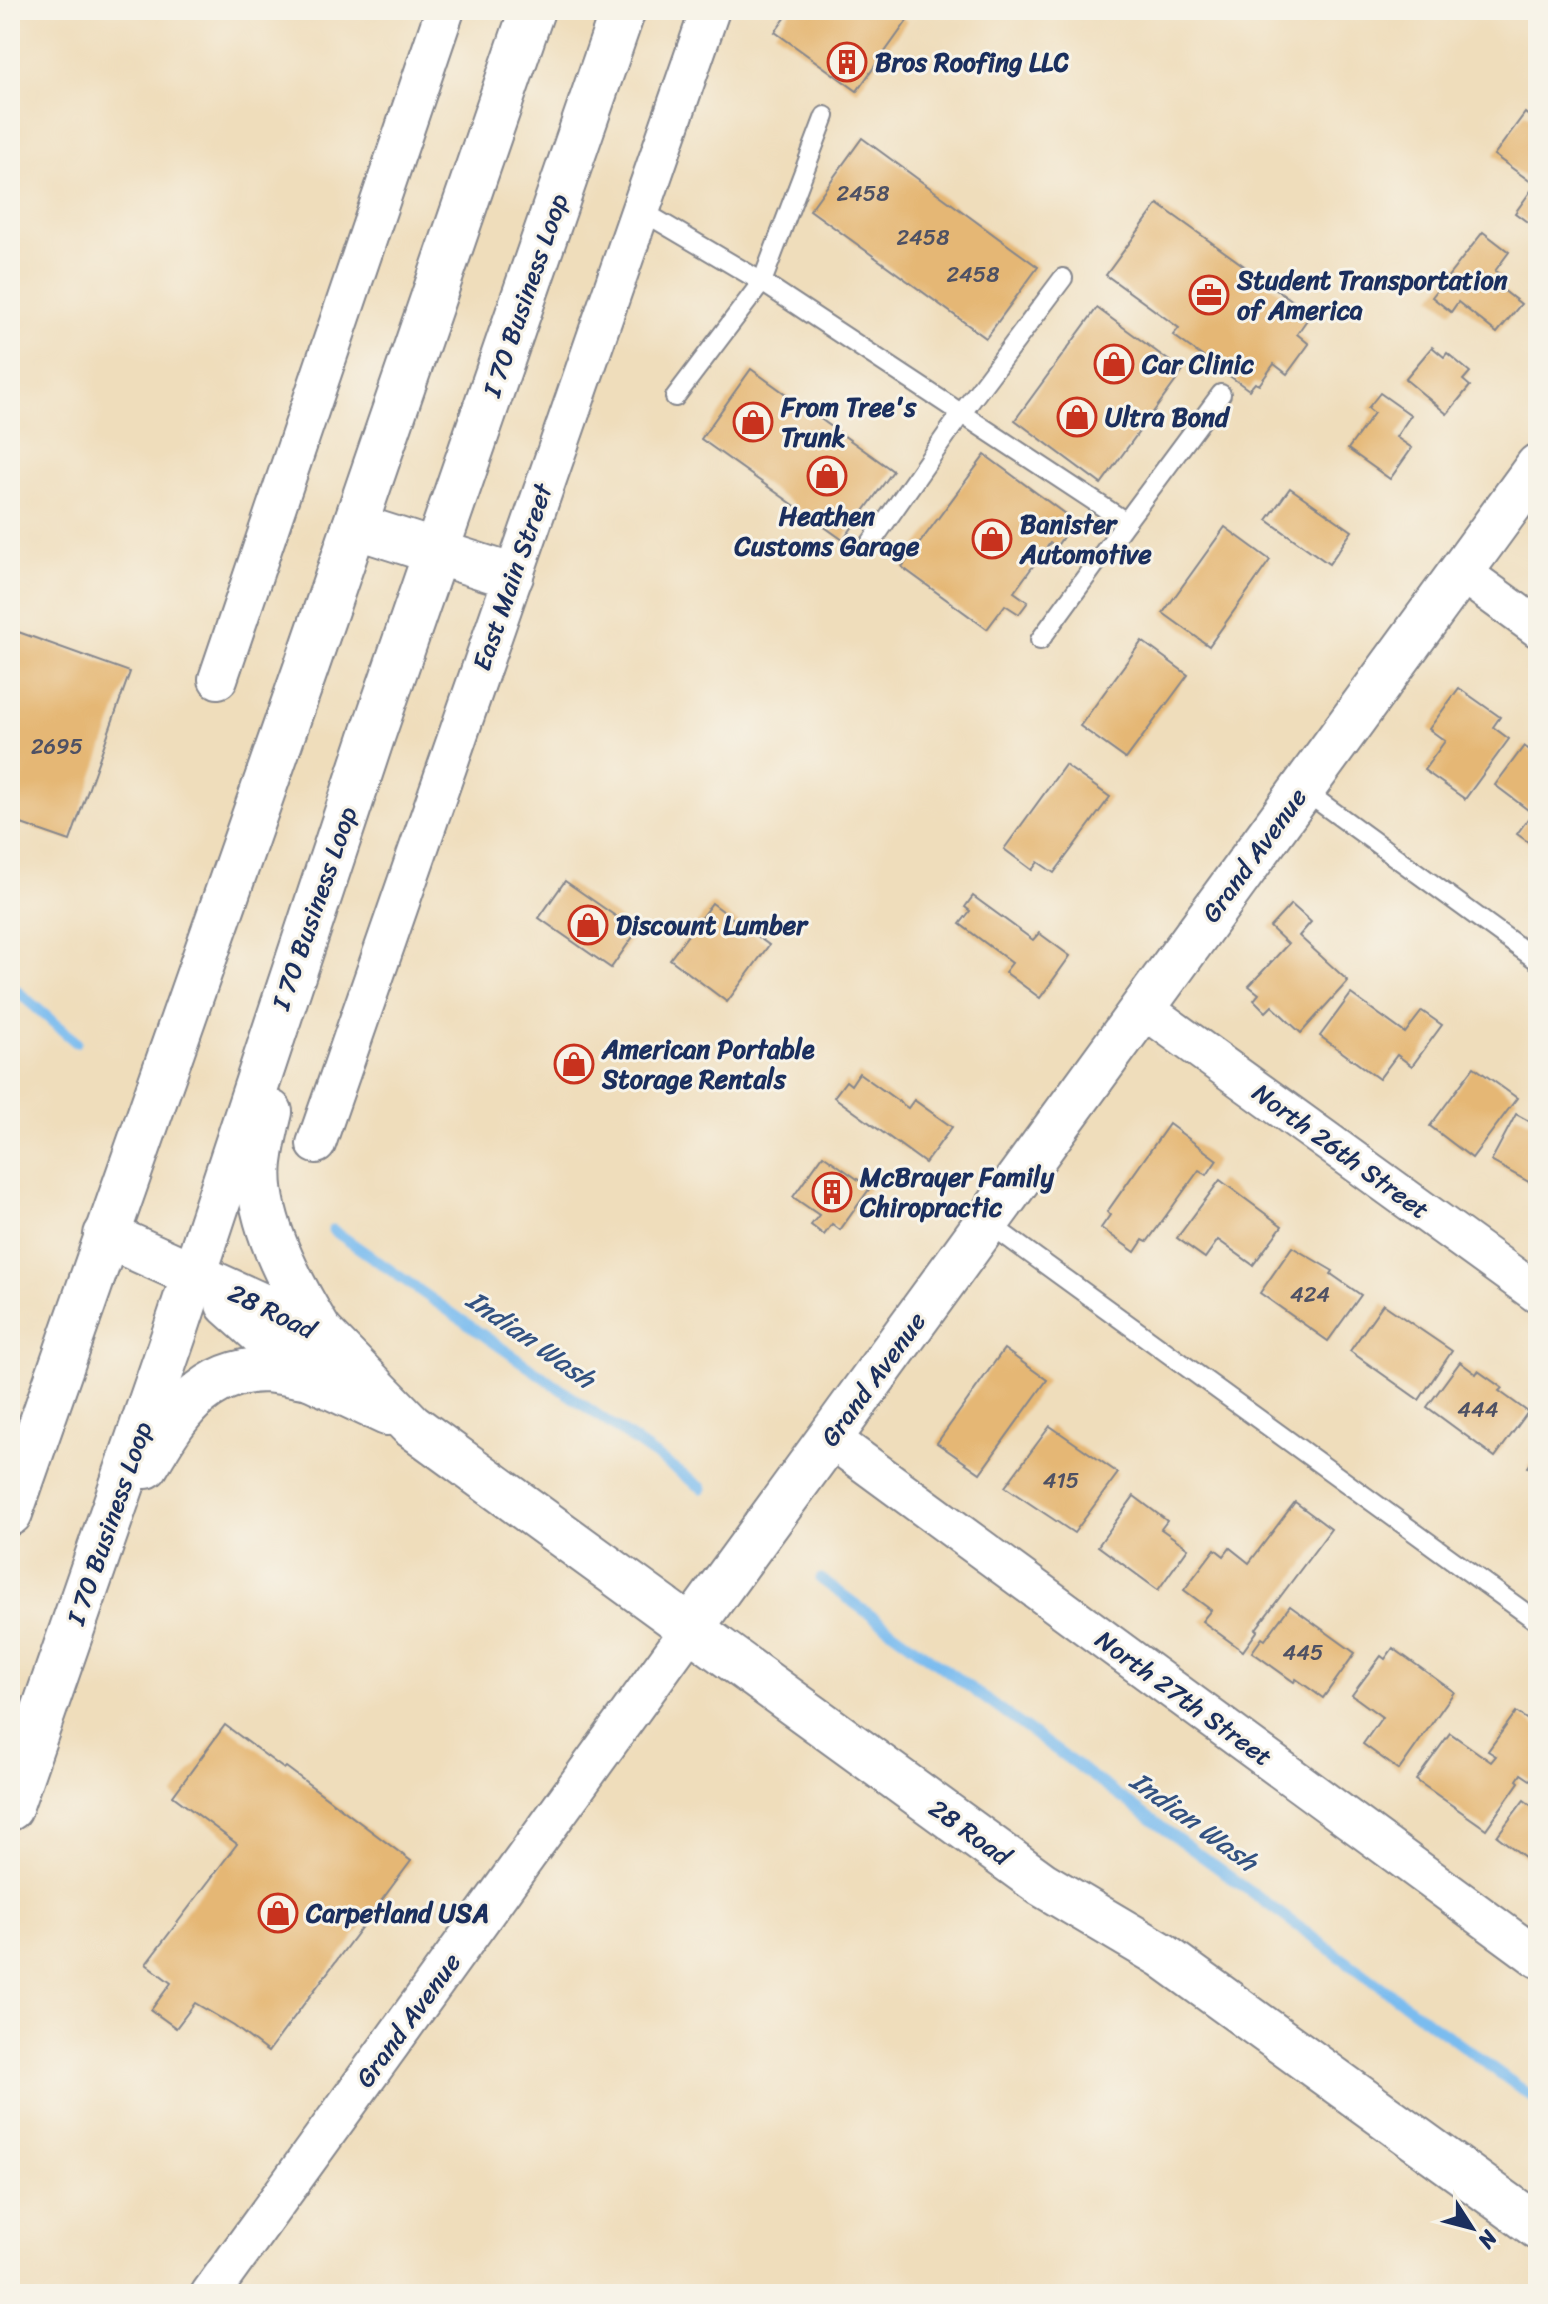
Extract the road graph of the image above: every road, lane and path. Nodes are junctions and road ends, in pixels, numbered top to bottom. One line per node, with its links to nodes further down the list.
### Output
1 (445, 10): 21 (street)
2 (532, 10): 14 (main road)
3 (623, 10): 16 (main road, I 70 Business Loop)
4 (710, 10): 6 (street, East Main Street)
5 (825, 116): 8 (lane)
6 (642, 211): 8 (lane); 18 (street, East Main Street)
7 (1063, 278): 11 (lane)
8 (762, 282): 10 (lane); 11 (lane)
9 (1221, 394): 13 (lane)
10 (675, 397)
11 (961, 414): 13 (lane); 15 (lane)
12 (1538, 466): 17 (main road, Grand Avenue)
13 (1126, 522): 20 (lane)
14 (355, 526): 16 (main road); 28 (main road)
15 (870, 544)
16 (436, 553): 18 (main road); 23 (main road, I 70 Business Loop)
17 (1461, 572): 19 (street); 22 (main road, Grand Avenue)
18 (511, 576): 26 (street, East Main Street)
19 (1538, 628)
20 (1040, 640)
21 (218, 679)
22 (1302, 789): 24 (lane); 25 (main road, Grand Avenue)
23 (304, 936): 29 (main road, I 70 Business Loop); 31 (main road)
24 (1538, 961)
25 (1143, 1008): 27 (main road, Grand Avenue); 30 (street, North 26th Street)
26 (316, 1144)
27 (987, 1222): 34 (main road, Grand Avenue); 37 (lane)
28 (106, 1235): 29 (main road, 28 Road); 35 (main road)
29 (194, 1273): 31 (main road, 28 Road); 32 (main road, 28 Road); 36 (main road, I 70 Business Loop)
30 (1538, 1294)
31 (320, 1332): 33 (main road, 28 Road)
32 (310, 1377): 33 (main road, 28 Road); 36 (main road)
33 (411, 1425): 38 (main road, 28 Road)
34 (830, 1438): 38 (main road, Grand Avenue); 40 (street, North 27th Street)
35 (10, 1513)
36 (103, 1540): 39 (main road, I 70 Business Loop)
37 (1538, 1622)
38 (691, 1628): 41 (main road, 28 Road); 42 (street, Grand Avenue)
39 (10, 1808)
40 (1538, 1958)
41 (1538, 2227)
42 (210, 2294)

